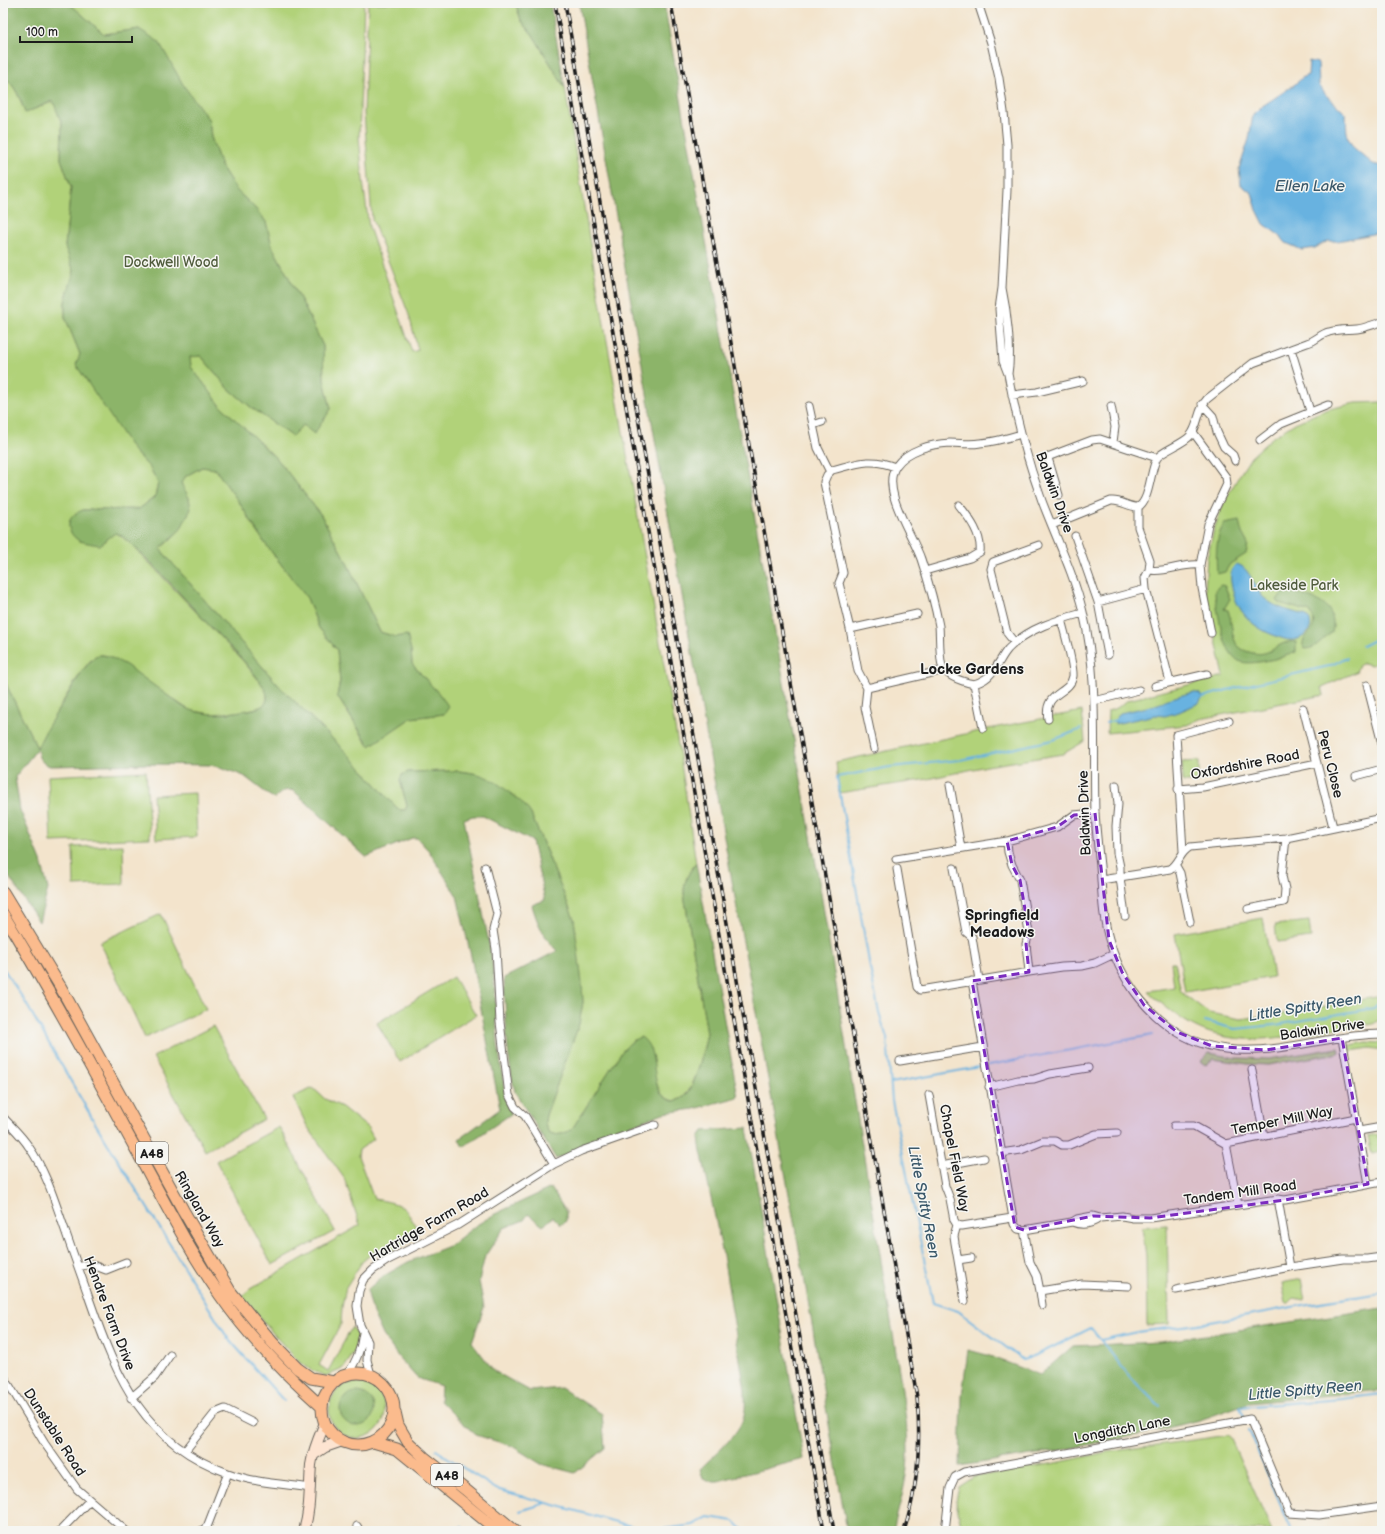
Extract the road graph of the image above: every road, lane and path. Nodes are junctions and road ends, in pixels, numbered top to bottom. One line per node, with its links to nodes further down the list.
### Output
1 (978, 3): 5 (street, Baldwin Drive)
2 (1382, 322): 3 (street)
3 (1291, 349): 6 (street); 10 (street)
4 (1083, 381): 5 (street)
5 (1012, 395): 14 (street, Baldwin Drive)
6 (1202, 404): 13 (street); 18 (street)
7 (1328, 405): 10 (street)
8 (809, 406): 12 (street)
9 (1110, 406): 16 (street)
10 (1310, 411): 15 (street)
11 (822, 422): 12 (street)
12 (813, 425): 20 (street)
13 (1193, 432): 17 (street); 27 (street)
14 (1021, 434): 19 (street); 24 (street, Baldwin Drive)
15 (1260, 440)
16 (1113, 442): 17 (street); 21 (street)
17 (1157, 458): 23 (street)
18 (1235, 462)
19 (895, 467): 20 (street); 29 (street)
20 (830, 472): 35 (street)
21 (1059, 495)
22 (959, 505): 29 (street)
23 (1138, 507): 24 (street); 28 (street)
24 (1052, 525): 32 (street, Baldwin Drive)
25 (1075, 536): 31 (street)
26 (1038, 545): 37 (street)
27 (1200, 564): 28 (street); 36 (street)
28 (1149, 570): 30 (street)
29 (925, 571): 39 (street)
30 (1146, 589): 31 (street); 41 (street)
31 (1098, 602): 38 (street)
32 (1083, 613): 34 (street); 47 (street, Baldwin Drive)
33 (917, 614): 35 (street)
34 (1062, 619): 37 (street); 49 (street)
35 (850, 629): 45 (street)
36 (1211, 633)
37 (1015, 643): 42 (street)
38 (1108, 655)
39 (943, 668): 42 (street); 45 (street)
40 (1207, 674): 41 (street)
41 (1170, 682): 44 (street)
42 (974, 684): 51 (street)
43 (1367, 685): 52 (street)
44 (1155, 686)
45 (867, 688): 53 (street)
46 (1139, 690): 47 (street)
47 (1094, 701): 60 (street, Baldwin Drive)
48 (1303, 708): 54 (street, Peru Close)
49 (1048, 719)
50 (1229, 721): 59 (street)
51 (983, 728)
52 (1382, 744)
53 (874, 749)
54 (1317, 763): 59 (street, Oxfordshire Road); 62 (street, Peru Close)
55 (1382, 769): 56 (street)
56 (1356, 776)
57 (950, 785): 65 (street)
58 (1116, 785): 72 (street)
59 (1178, 788): 66 (street)
60 (1096, 814): 64 (street); 73 (street, Baldwin Drive)
61 (1382, 818): 62 (street)
62 (1333, 827): 63 (street)
63 (1286, 838): 66 (street); 75 (street)
64 (1007, 841): 65 (street); 80 (street)
65 (961, 848): 67 (street)
66 (1183, 851): 68 (street)
67 (896, 858)
68 (1176, 866): 72 (street); 78 (street)
69 (485, 867): 102 (street)
70 (954, 868): 81 (street)
71 (897, 869): 82 (street)
72 (1120, 877): 73 (street); 77 (street)
73 (1101, 880): 79 (street, Baldwin Drive)
74 (3, 892): 127 (main road, Ringland Way / A48)
75 (1248, 909)
76 (3, 914): 129 (main road, Ringland Way / A48)
77 (1125, 916)
78 (1190, 922)
79 (1114, 954): 80 (street); 84 (street, Baldwin Drive)
80 (1029, 972): 81 (street)
81 (979, 980): 82 (street)
82 (972, 981): 85 (street)
83 (1381, 1033): 84 (street, Baldwin Drive)
84 (1342, 1038): 92 (street)
85 (983, 1047): 86 (street); 89 (street)
86 (900, 1061)
87 (1088, 1068): 89 (street)
88 (1252, 1070): 98 (street)
89 (989, 1087): 100 (street)
90 (929, 1095): 103 (street, Chapel Field Way)
91 (3, 1118): 115 (street, Hendre Farm Drive)
92 (1356, 1118): 96 (street); 98 (street, Temper Mill Way)
93 (656, 1125): 102 (street, Hartridge Farm Road)
94 (1174, 1126): 99 (street)
95 (1382, 1127): 96 (street)
96 (1358, 1131): 105 (street)
97 (1117, 1133): 100 (street)
98 (1264, 1136): 99 (street, Temper Mill Way)
99 (1226, 1144): 107 (street, Temper Mill Way)
100 (1001, 1153): 108 (street)
101 (984, 1158): 103 (street)
102 (554, 1164): 122 (street, Hartridge Farm Road)
103 (941, 1166): 109 (street, Chapel Field Way)
104 (1382, 1182): 105 (street, Tandem Mill Road)
105 (1368, 1184): 106 (street, Tandem Mill Road)
106 (1278, 1199): 107 (street, Tandem Mill Road); 116 (street)
107 (1238, 1206): 110 (street, Tandem Mill Road)
108 (1012, 1218): 109 (street); 110 (street)
109 (957, 1225): 113 (street)
110 (1024, 1230): 119 (street)
111 (1382, 1257): 116 (street)
112 (971, 1258): 113 (street)
113 (958, 1260): 120 (street)
114 (126, 1262): 115 (street)
115 (78, 1267): 128 (street, Hendre Farm Drive)
116 (1290, 1267): 118 (street)
117 (1128, 1286): 119 (street)
118 (1176, 1290)
119 (1040, 1291): 121 (street)
120 (965, 1301)
121 (1042, 1304)
122 (363, 1332): 125 (street, Hartridge Farm Road); 126 (street, Hartridge Farm Road)
123 (170, 1355): 128 (street)
124 (3, 1374): 139 (street, Dunstable Road)
125 (347, 1374): 126 (main road); 127 (main road)
126 (370, 1375): 130 (main road, A48)
127 (334, 1382): 129 (main road)
128 (131, 1398): 135 (street, Hendre Farm Drive)
129 (322, 1407): 132 (main road)
130 (394, 1408): 134 (main road); 146 (main road, A48)
131 (253, 1423): 135 (street)
132 (325, 1424): 133 (main road, A48); 136 (street)
133 (342, 1441): 134 (main road, A48); 136 (street)
134 (373, 1442): 145 (main road, A48)
135 (185, 1451): 137 (street, Hendre Farm Drive)
136 (313, 1455): 138 (street)
137 (228, 1473): 138 (street, Hendre Farm Drive); 141 (street)
138 (311, 1488): 144 (street)
139 (89, 1500): 142 (street); 143 (street, Dunstable Road)
140 (1382, 1506): 147 (street, Longditch Lane)
141 (207, 1530)
142 (60, 1531)
143 (126, 1531)
144 (304, 1531)
145 (498, 1531)
146 (515, 1531)
147 (945, 1531)

